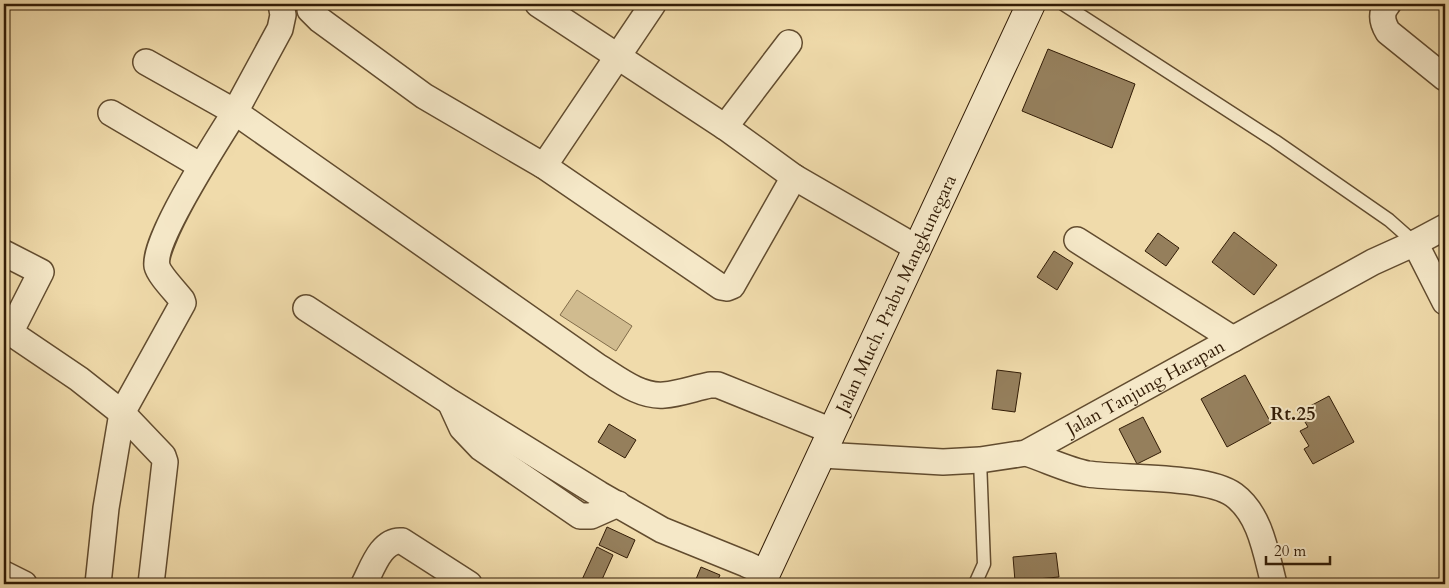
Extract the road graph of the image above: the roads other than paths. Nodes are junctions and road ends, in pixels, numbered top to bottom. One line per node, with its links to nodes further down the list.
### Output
1 (280, 4): 13 (street)
2 (310, 4): 17 (street)
3 (538, 4): 8 (street)
4 (653, 4): 10 (street)
5 (1031, 4): 22 (main road, Jalan Much. Prabu Mangkunegara)
6 (1064, 4): 21 (lane)
7 (1388, 4): 12 (street)
8 (567, 12): 10 (street)
9 (789, 43): 15 (street)
10 (618, 57): 15 (street); 17 (street)
11 (146, 62): 13 (street, Jalan Tanjung Harapan)
12 (1445, 78)
13 (235, 112): 16 (street); 28 (street, Jalan Tanjung Harapan)
14 (111, 113): 16 (street)
15 (725, 127): 18 (street)
16 (201, 166): 27 (street)
17 (544, 166): 18 (street)
18 (794, 177): 22 (street)
19 (1445, 227): 21 (street, Jalan Tanjung Harapan)
20 (1077, 240): 26 (street)
21 (1415, 243): 24 (street); 26 (street, Jalan Tanjung Harapan)
22 (917, 248): 28 (main road, Jalan Much. Prabu Mangkunegara)
23 (4, 253): 27 (street)
24 (1445, 302)
25 (306, 308): 32 (street)
26 (1233, 339): 29 (street, Jalan Tanjung Harapan)
27 (122, 413): 34 (street); 35 (street)
28 (827, 443): 30 (street, Jalan Tanjung Harapan); 32 (main road, Jalan Much. Prabu Mangkunegara)
29 (1026, 453): 30 (street, Jalan Tanjung Harapan); 39 (street)
30 (980, 460): 38 (lane)
31 (4, 574): 33 (street)
32 (764, 579)
33 (24, 584)
34 (98, 584)
35 (151, 584)
36 (364, 584): 37 (street)
37 (469, 584)
38 (975, 584)
39 (1274, 584)

